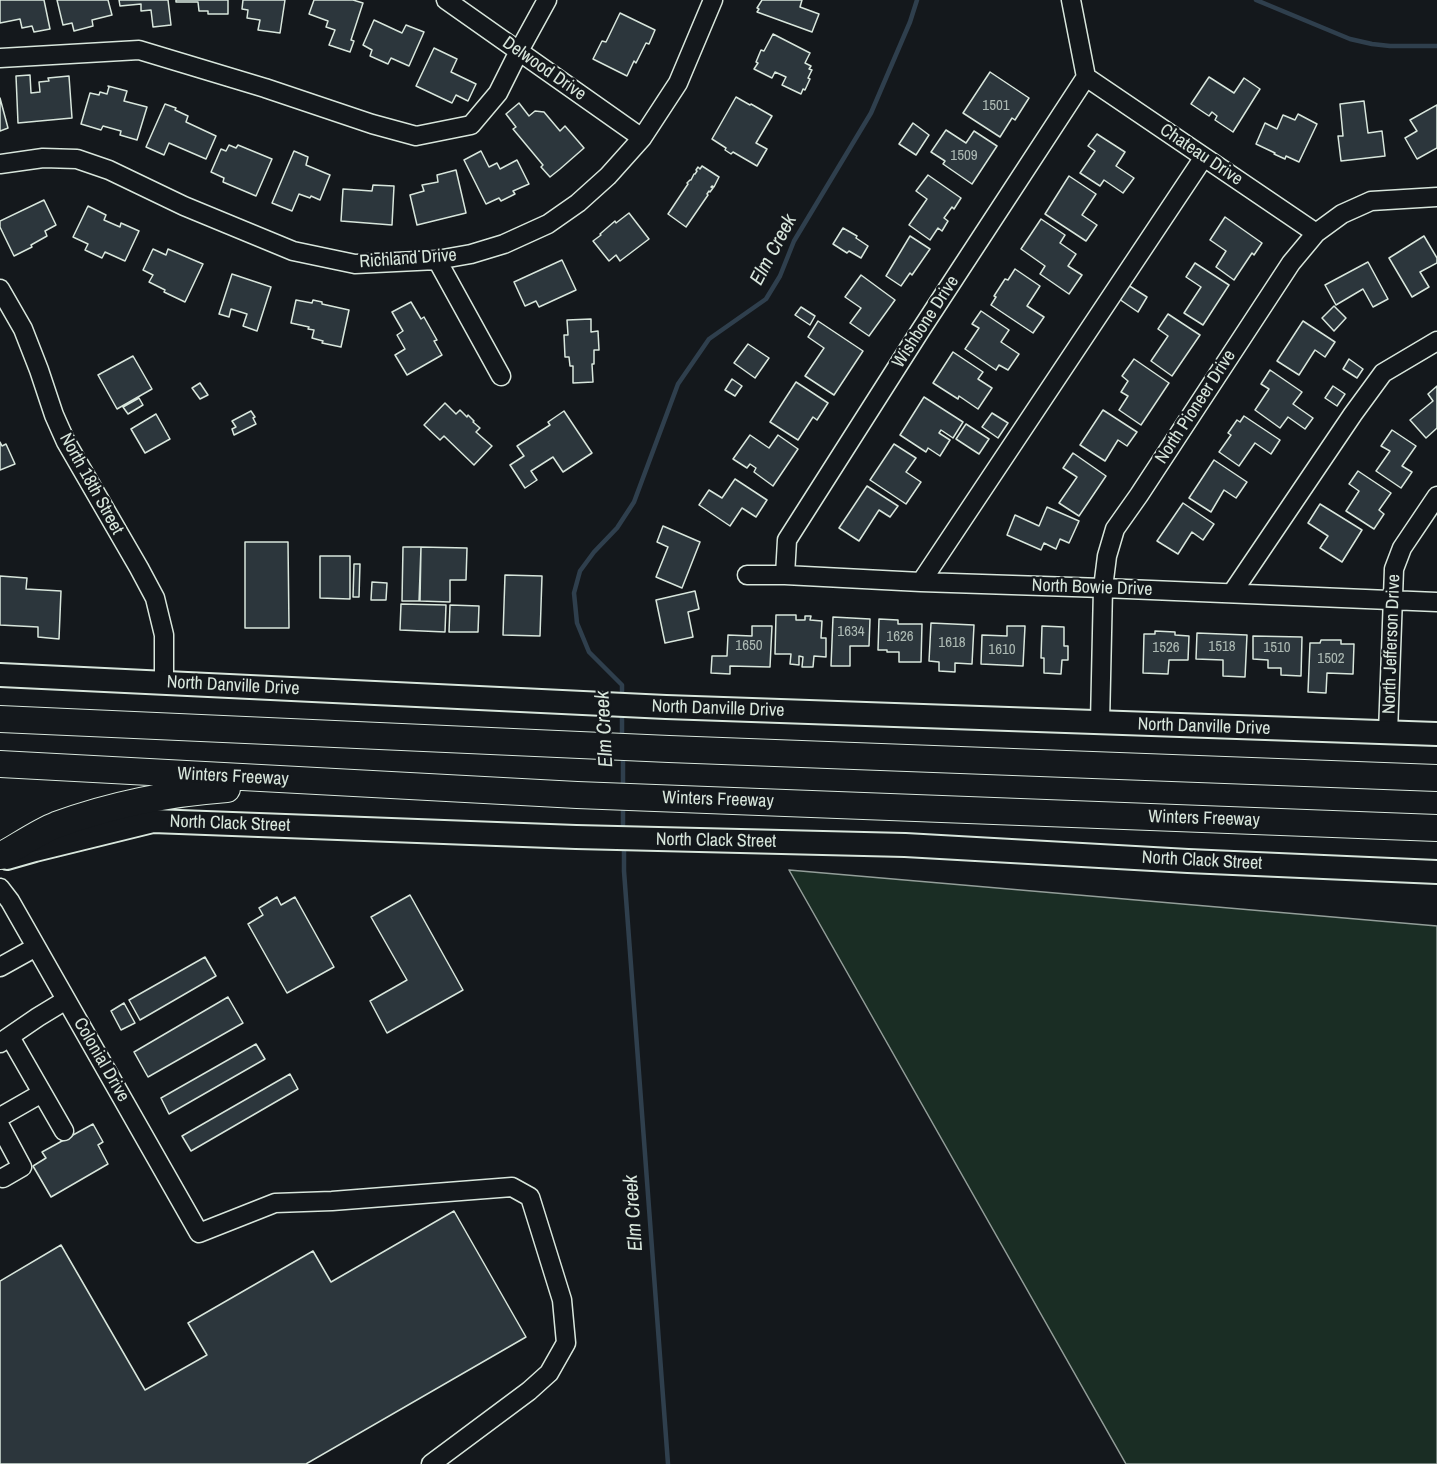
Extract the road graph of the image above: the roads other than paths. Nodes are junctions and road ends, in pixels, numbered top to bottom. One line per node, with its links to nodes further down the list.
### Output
1 (446, 0): 5 (street, Delwood Drive)
2 (547, 0): 5 (street)
3 (713, 0): 8 (street, Richland Drive)
4 (1071, 0): 7 (street)
5 (519, 51): 6 (street); 8 (street, Delwood Drive)
6 (0, 58)
7 (1086, 77): 9 (street, Chateau Drive); 19 (street, Wishbone Drive)
8 (642, 138): 13 (street, Richland Drive)
9 (1204, 157): 12 (street, Chateau Drive); 20 (street)
10 (0, 164): 13 (street, Richland Drive)
11 (1437, 197): 12 (street, North Pioneer Drive)
12 (1316, 233): 21 (street, North Pioneer Drive)
13 (437, 260): 16 (street)
14 (1, 294): 26 (street, North 18th Street)
15 (1437, 341): 22 (street)
16 (501, 376)
17 (1437, 496): 23 (street, North Jefferson Drive)
18 (747, 575): 19 (street, North Bowie Drive)
19 (785, 575): 20 (street, North Bowie Drive)
20 (921, 582): 21 (street, North Bowie Drive)
21 (1103, 588): 22 (street, North Bowie Drive); 28 (street, North Pioneer Drive)
22 (1232, 594): 23 (street, North Bowie Drive)
23 (1392, 601): 24 (street, North Bowie Drive); 29 (street, North Jefferson Drive)
24 (1437, 602)
25 (0, 675): 26 (main road, North Danville Drive)
26 (164, 683): 28 (main road, North Danville Drive)
27 (0, 719): 32 (highway)
28 (1100, 723): 29 (main road, North Danville Drive)
29 (1388, 733): 30 (main road, North Danville Drive)
30 (1437, 734)
31 (0, 764): 33 (highway, Winters Freeway)
32 (1437, 778)
33 (317, 781): 34 (highway, Winters Freeway); 35 (highway)
34 (1437, 828)
35 (0, 859): 36 (main road, North Clack Street)
36 (1437, 872)
37 (0, 888): 38 (street, Colonial Drive)
38 (36, 947): 39 (street); 40 (street, Colonial Drive)
39 (0, 967)
40 (66, 1000): 41 (street); 47 (street, Colonial Drive)
41 (5, 1040): 42 (street)
42 (42, 1093): 43 (street); 45 (street)
43 (0, 1116)
44 (0, 1126): 46 (street)
45 (64, 1131)
46 (3, 1178)
47 (431, 1464)

